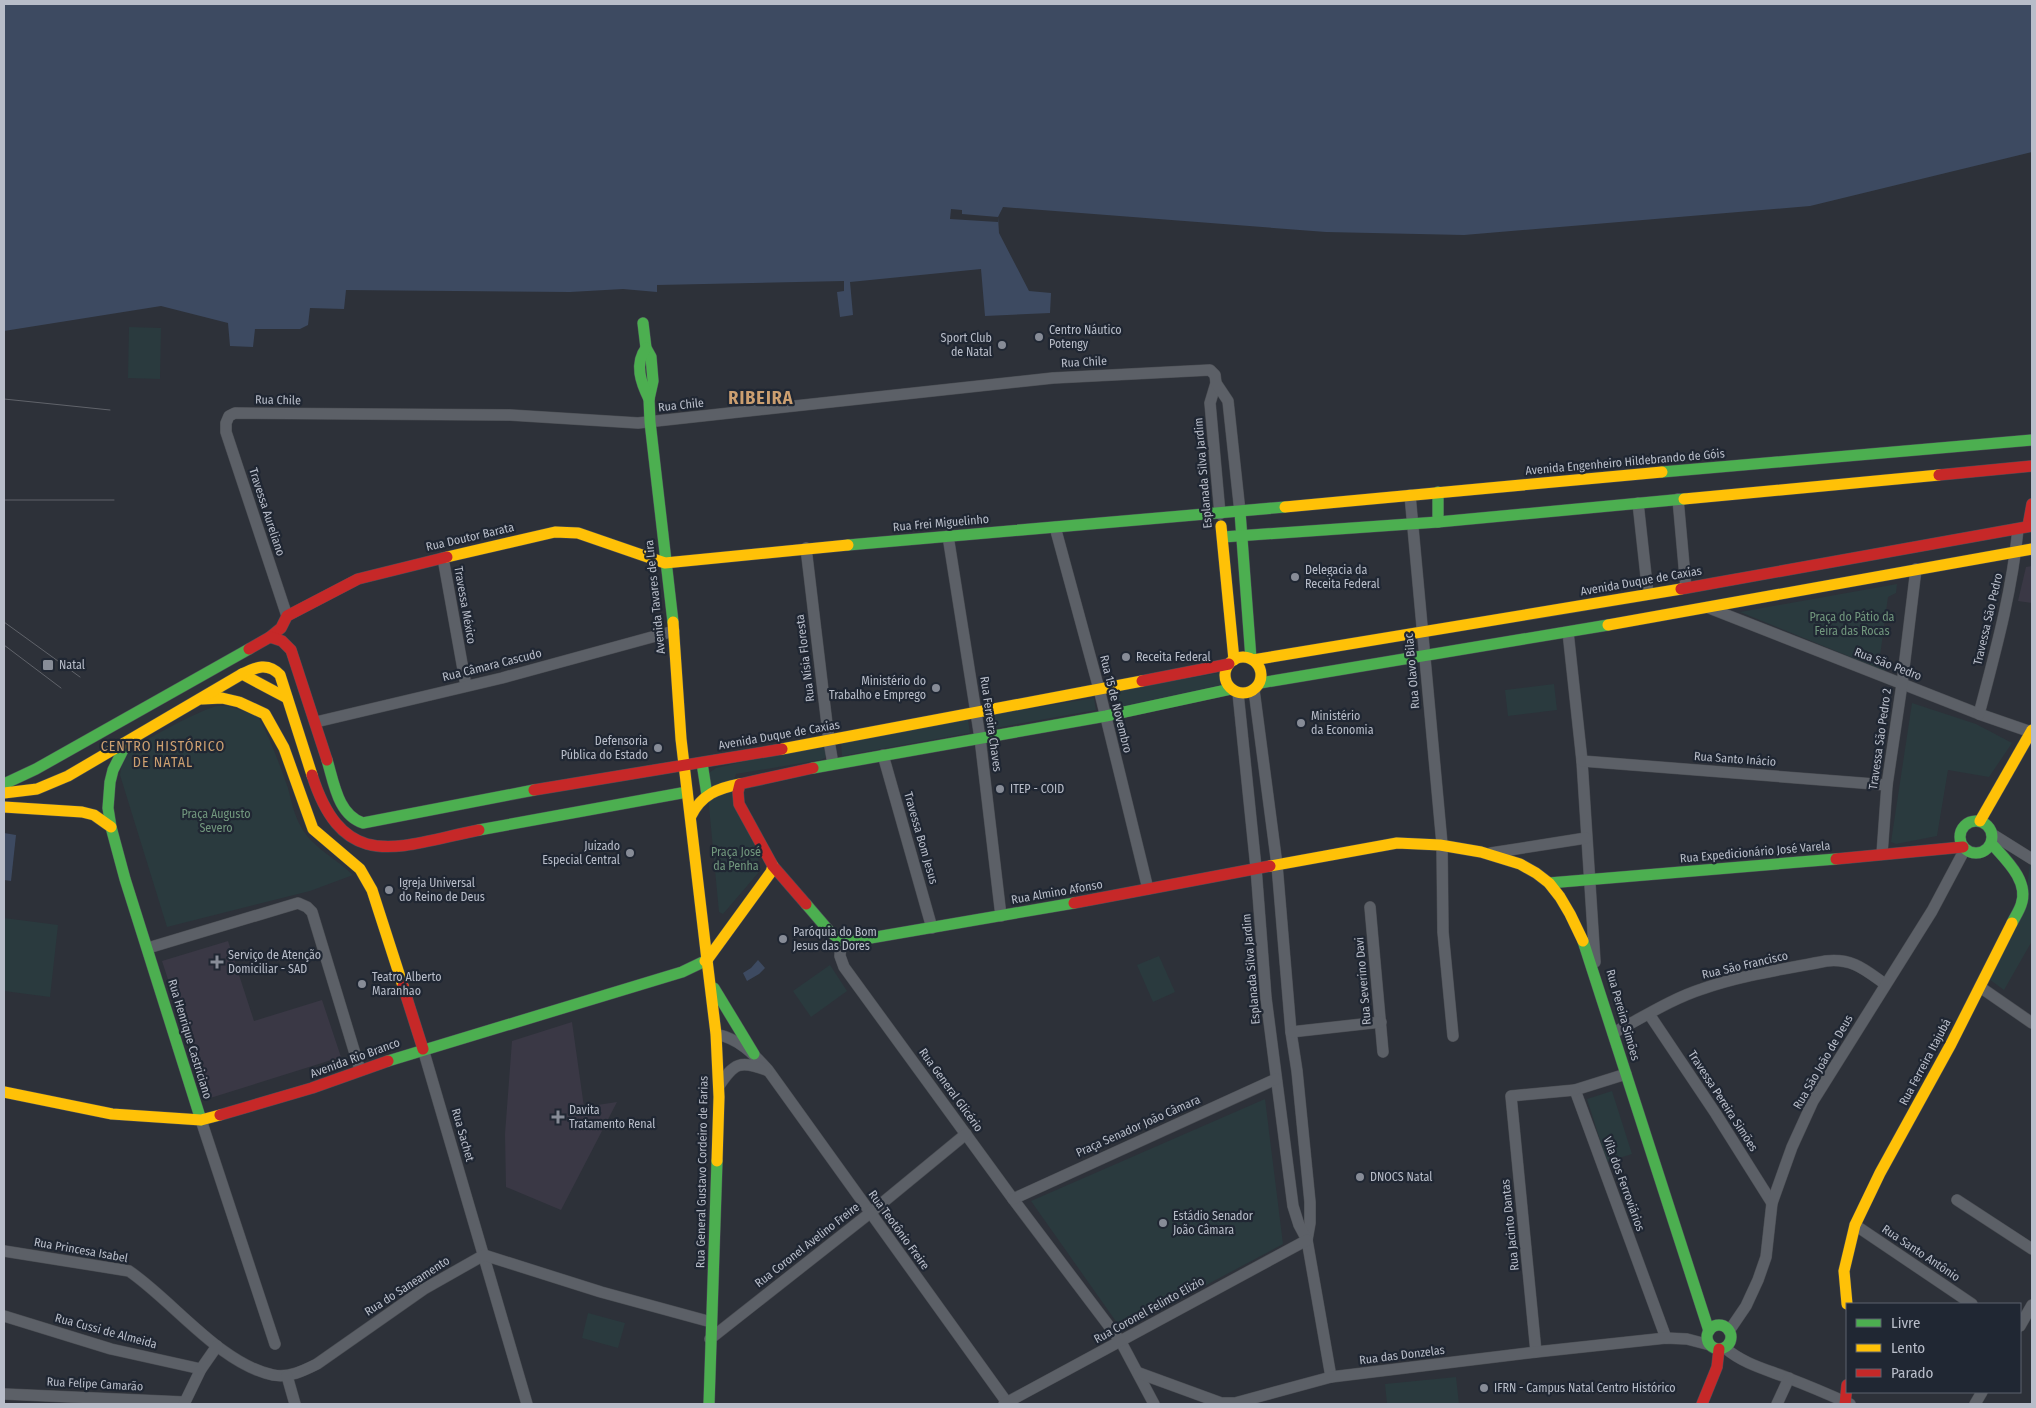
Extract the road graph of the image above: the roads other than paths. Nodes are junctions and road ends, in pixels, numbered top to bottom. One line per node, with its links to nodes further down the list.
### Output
1 (642, 323): 4 (street, Avenida Tavares de Lira)
2 (1216, 383): 4 (street, Rua Chile); 15 (street); 16 (street, Esplanada Silva Jardim)
3 (228, 416): 4 (street, Rua Chile); 33 (street, Travessa Aureliano)
4 (650, 422): 28 (street, Avenida Tavares de Lira)
5 (2032, 440): 7 (street, Avenida Engenheiro Hildebrando de Góis)
6 (2032, 466): 7 (street, Avenida Engenheiro Hildebrando de Góis)
7 (1835, 471): 8 (street, Avenida Engenheiro Hildebrando de Góis); 12 (street, Avenida Engenheiro Hildebrando de Góis)
8 (1665, 486): 10 (street, Avenida Engenheiro Hildebrando de Góis); 12 (street, Avenida Engenheiro Hildebrando de Góis); 13 (street, Avenida Engenheiro Hildebrando de Góis)
9 (1438, 492): 10 (street, Avenida Engenheiro Hildebrando de Góis); 11 (street, Avenida Engenheiro Hildebrando de Góis); 17 (street)
10 (1586, 494): 13 (street, Avenida Engenheiro Hildebrando de Góis); 17 (street, Avenida Engenheiro Hildebrando de Góis)
11 (1410, 495): 15 (street, Avenida Engenheiro Hildebrando de Góis); 18 (street, Rua Olavo Bilac)
12 (1678, 499): 30 (street)
13 (1638, 503): 31 (street)
14 (2032, 504): 20 (street, Travessa São Pedro)
15 (1240, 512): 16 (street, Avenida Engenheiro Hildebrando de Góis); 22 (street)
16 (1220, 514): 19 (street, Rua Frei Miguelinho); 23 (street, Esplanada Silva Jardim)
17 (1438, 522): 18 (street, Avenida Engenheiro Hildebrando de Góis)
18 (1412, 524): 22 (street, Avenida Engenheiro Hildebrando de Góis); 35 (street, Rua Olavo Bilac)
19 (1055, 527): 21 (street, Rua Frei Miguelinho); 46 (street, Rua 15 de Novembro)
20 (2026, 527): 26 (street, Travessa São Pedro); 30 (street, Avenida Duque de Caxias)
21 (948, 536): 24 (street, Rua Frei Miguelinho); 50 (street, Rua Ferreira Chaves)
22 (1242, 536): 23 (street, Avenida Engenheiro Hildebrando de Góis); 40 (street)
23 (1223, 537): 41 (street, Esplanada Silva Jardim)
24 (806, 548): 28 (street, Rua Frei Miguelinho); 57 (street, Rua Nísia Floresta)
25 (2032, 550): 26 (street, Avenida Duque de Caxias)
26 (2016, 552): 29 (street, Avenida Duque de Caxias); 51 (street, Travessa São Pedro)
27 (443, 558): 28 (street, Rua Doutor Barata); 33 (street, Rua Doutor Barata); 44 (street, Travessa México)
28 (665, 563): 34 (street, Avenida Tavares de Lira)
29 (1916, 569): 32 (street, Avenida Duque de Caxias); 43 (street, Travessa São Pedro 2)
30 (1686, 588): 31 (street, Avenida Duque de Caxias)
31 (1648, 594): 35 (street, Avenida Duque de Caxias)
32 (1707, 607): 36 (street, Avenida Duque de Caxias); 43 (street, Rua São Pedro)
33 (286, 616): 37 (street)
34 (674, 631): 44 (street, Rua Câmara Cascudo); 62 (street, Avenida Tavares de Lira)
35 (1422, 632): 38 (street, Rua Olavo Bilac); 39 (street, Avenida Duque de Caxias)
36 (1568, 632): 38 (street, Avenida Duque de Caxias); 59 (street, Rua Pereira Simões)
37 (270, 637): 53 (street); 63 (street)
38 (1425, 656): 39 (street, Avenida Duque de Caxias); 75 (street, Rua Olavo Bilac)
39 (1347, 657): 40 (street, Avenida Duque de Caxias); 45 (street, Avenida Duque de Caxias)
40 (1252, 659): 41 (street); 45 (street)
41 (1232, 662): 46 (street, Avenida Duque de Caxias); 47 (street)
42 (242, 674): 48 (street); 48 (street); 49 (street)
43 (1902, 684): 51 (street, Rua São Pedro); 64 (street, Travessa São Pedro 2)
44 (466, 686): 53 (street, Rua Câmara Cascudo)
45 (1257, 687): 47 (street); 80 (street, Esplanada Silva Jardim)
46 (1099, 689): 50 (street, Avenida Duque de Caxias); 52 (street, Rua 15 de Novembro)
47 (1234, 691): 52 (street); 82 (street, Esplanada Silva Jardim)
48 (287, 698): 66 (street)
49 (199, 699): 56 (street); 105 (street, Rua Sachet)
50 (976, 712): 55 (street, Rua Ferreira Chaves); 57 (street, Avenida Duque de Caxias)
51 (1979, 714): 54 (street, Rua São Pedro)
52 (1106, 716): 55 (street); 85 (street, Rua 15 de Novembro)
53 (316, 722): 62 (street, Avenida Duque de Caxias)
54 (2032, 731): 71 (street)
55 (980, 738): 58 (street); 87 (street, Rua Ferreira Chaves)
56 (127, 741): 67 (street); 72 (street, Rua Henrique Castriciano)
57 (829, 741): 60 (street, Avenida Duque de Caxias); 61 (street, Rua Nísia Floresta)
58 (883, 755): 61 (street); 88 (street, Travessa Bom Jesus)
59 (1582, 761): 64 (street, Rua Santo Inácio); 73 (street, Rua Pereira Simões)
60 (702, 763): 62 (street, Avenida Duque de Caxias); 68 (street)
61 (833, 764): 65 (street)
62 (684, 766): 66 (street, Avenida Tavares de Lira)
63 (4, 784)
64 (1887, 784): 78 (street, Travessa São Pedro 2)
65 (739, 788): 68 (street); 81 (street)
66 (687, 792): 70 (street, Rua General Gustavo Cordeiro de Farias)
67 (4, 793)
68 (707, 795): 70 (street)
69 (4, 807): 72 (street)
70 (691, 816): 91 (street, Rua General Gustavo Cordeiro de Farias)
71 (1980, 821): 74 (street); 76 (street)
72 (112, 827): 90 (street, Rua Henrique Castriciano)
73 (1586, 838): 77 (street); 83 (street, Rua Pereira Simões)
74 (1991, 839): 76 (street); 79 (street); 95 (street, Rua Ferreira Itajubá)
75 (1442, 844): 77 (street, Rua Almino Afonso); 80 (street, Rua Almino Afonso); 104 (street)
76 (1964, 848): 78 (street, Rua Expedicionário José Varela); 94 (street, Rua São João de Deus)
77 (1487, 854): 84 (street, Rua Almino Afonso)
78 (1882, 854): 83 (street, Rua Expedicionário José Varela)
79 (2032, 859)
80 (1277, 864): 82 (street, Rua Almino Afonso); 97 (street, Esplanada Silva Jardim)
81 (773, 866): 89 (street); 91 (street)
82 (1256, 868): 85 (street, Rua Almino Afonso); 96 (street, Esplanada Silva Jardim)
83 (1588, 881): 84 (street, Rua Expedicionário José Varela); 92 (street, Rua Pereira Simões)
84 (1549, 883): 92 (street, Rua Almino Afonso)
85 (1148, 889): 87 (street, Rua Almino Afonso)
86 (1370, 907): 99 (street, Rua Severino Davi)
87 (1001, 916): 88 (street, Rua Almino Afonso)
88 (932, 928): 89 (street, Rua Almino Afonso)
89 (841, 940): 116 (street, Rua General Glicério)
90 (148, 948): 108 (street); 115 (street, Rua Henrique Castriciano)
91 (707, 960): 93 (street, Rua General Gustavo Cordeiro de Farias); 105 (street, Avenida Rio Branco)
92 (1596, 980): 102 (street, Rua Pereira Simões)
93 (710, 981): 103 (street, Rua General Gustavo Cordeiro de Farias); 107 (street)
94 (1885, 984): 98 (street, Rua São Francisco); 119 (street, Rua São João de Deus)
95 (1980, 987): 100 (street); 121 (street, Rua Ferreira Itajubá)
96 (1266, 998): 97 (street); 111 (street, Esplanada Silva Jardim)
97 (1289, 999): 101 (street, Esplanada Silva Jardim)
98 (1649, 1014): 102 (street, Rua São Francisco); 119 (street, Travessa Pereira Simões)
99 (1381, 1022): 101 (street); 106 (street, Rua Severino Davi)
100 (2032, 1023)
101 (1291, 1032): 122 (street, Esplanada Silva Jardim)
102 (1613, 1033): 110 (street, Rua Pereira Simões)
103 (716, 1034): 107 (street, Rua Teotônio Freire); 112 (street, Rua General Gustavo Cordeiro de Farias)
104 (1453, 1036)
105 (423, 1049): 108 (street, Avenida Rio Branco); 125 (street, Rua Sachet)
106 (1383, 1052)
107 (754, 1054): 109 (street, Rua Teotônio Freire)
108 (360, 1070): 115 (street, Avenida Rio Branco)
109 (768, 1070): 112 (street); 120 (street, Rua Teotônio Freire)
110 (1626, 1074): 113 (street); 133 (street, Rua Pereira Simões)
111 (1276, 1079): 117 (street, Praça Senador João Câmara); 122 (street, Esplanada Silva Jardim)
112 (719, 1086): 130 (street, Rua General Gustavo Cordeiro de Farias)
113 (1575, 1090): 132 (street, Vila dos Ferroviários); 138 (street, Rua Jacinto Dantas)
114 (4, 1092): 115 (street, Avenida Rio Branco)
115 (201, 1120): 136 (street, Rua Henrique Castriciano)
116 (966, 1134): 117 (street, Rua General Glicério); 120 (street, Rua Coronel Avelino Freire)
117 (1013, 1199): 135 (street, Rua General Glicério)
118 (1957, 1200): 123 (street)
119 (1772, 1203): 133 (street, Rua São João de Deus)
120 (870, 1213): 134 (street, Rua Coronel Avelino Freire); 150 (street, Rua Teotônio Freire)
121 (1855, 1225): 126 (street, Rua Ferreira Itajubá); 127 (street, Rua Santo Antônio)
122 (1307, 1240): 135 (street, Rua Coronel Felinto Elizio); 142 (street, Esplanada Silva Jardim)
123 (2032, 1249)
124 (4, 1251): 137 (street, Rua Princesa Isabel)
125 (484, 1255): 130 (street); 141 (street, Rua do Saneamento); 148 (street, Rua Sachet)
126 (1847, 1303)
127 (1971, 1303)
128 (2032, 1305): 131 (street)
129 (4, 1316): 139 (street, Rua Cussi de Almeida)
130 (711, 1322): 134 (street, Rua General Gustavo Cordeiro de Farias)
131 (2021, 1324)
132 (1671, 1338): 133 (street, Rua das Donzelas); 138 (street, Rua das Donzelas)
133 (1717, 1338): 143 (street); 152 (street)
134 (710, 1339): 149 (street, Rua General Gustavo Cordeiro de Farias)
135 (1121, 1342): 140 (street, Rua General Glicério); 150 (street, Rua Coronel Felinto Elizio)
136 (275, 1344)
137 (217, 1346): 139 (street); 141 (street)
138 (1536, 1352): 142 (street, Rua das Donzelas)
139 (201, 1370): 146 (street)
140 (1139, 1373): 142 (street, Rua das Donzelas); 151 (street, Rua General Glicério)
141 (287, 1376): 147 (street)
142 (1332, 1377)
143 (1789, 1378): 153 (street); 154 (street)
144 (1981, 1393): 155 (street)
145 (4, 1394): 146 (street, Rua Felipe Camarão)
146 (184, 1403)
147 (295, 1404)
148 (527, 1404)
149 (710, 1404)
150 (1007, 1404)
151 (1154, 1404)
152 (1702, 1404)
153 (1777, 1404)
154 (1846, 1404)
155 (1975, 1404)

